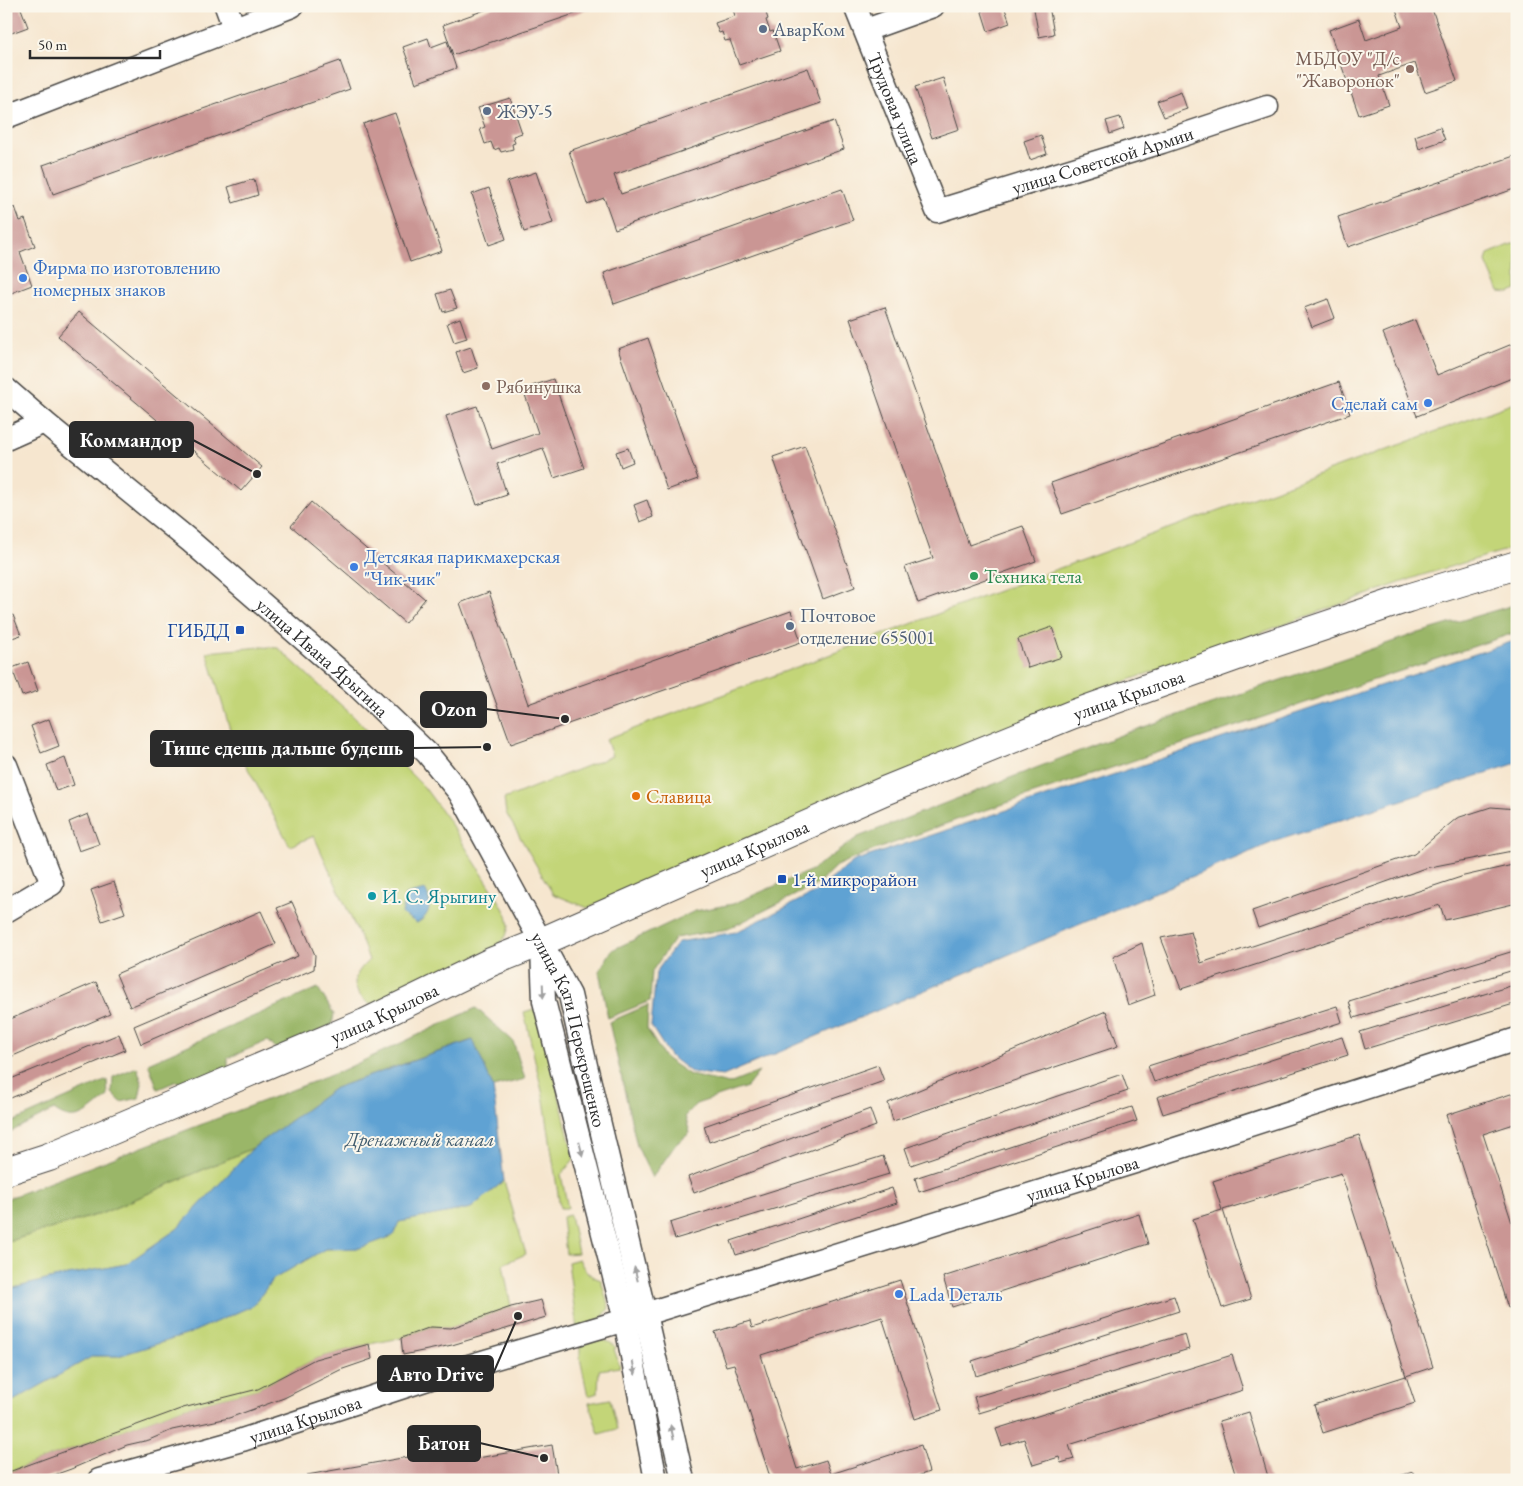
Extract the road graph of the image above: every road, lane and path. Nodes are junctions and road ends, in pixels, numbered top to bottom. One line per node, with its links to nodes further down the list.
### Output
1 (226, 6): 5 (street)
2 (292, 6): 5 (street)
3 (855, 6): 6 (street, Трудовая улица)
4 (933, 6): 6 (street)
5 (234, 28): 8 (street)
6 (866, 30): 9 (street, Трудовая улица)
7 (1267, 107): 9 (street, улица Советской Армии)
8 (6, 117)
9 (937, 211)
10 (6, 389): 11 (street, улица Ивана Ярыгина)
11 (44, 422): 12 (street); 16 (street, улица Ивана Ярыгина)
12 (6, 439)
13 (1517, 565): 16 (main road, улица Крылова)
14 (6, 765): 15 (street)
15 (6, 912)
16 (541, 942): 18 (main road, улица Крылова); 19 (street, улица Кати Перекрещенко)
17 (1517, 1040): 19 (street, улица Крылова)
18 (6, 1171)
19 (635, 1317): 20 (street, улица Крылова); 21 (street, улица Кати Перекрещенко, one-way to 21); 22 (street, улица Кати Перекрещенко, one-way to 19)
20 (100, 1480)
21 (656, 1480)
22 (683, 1480)

